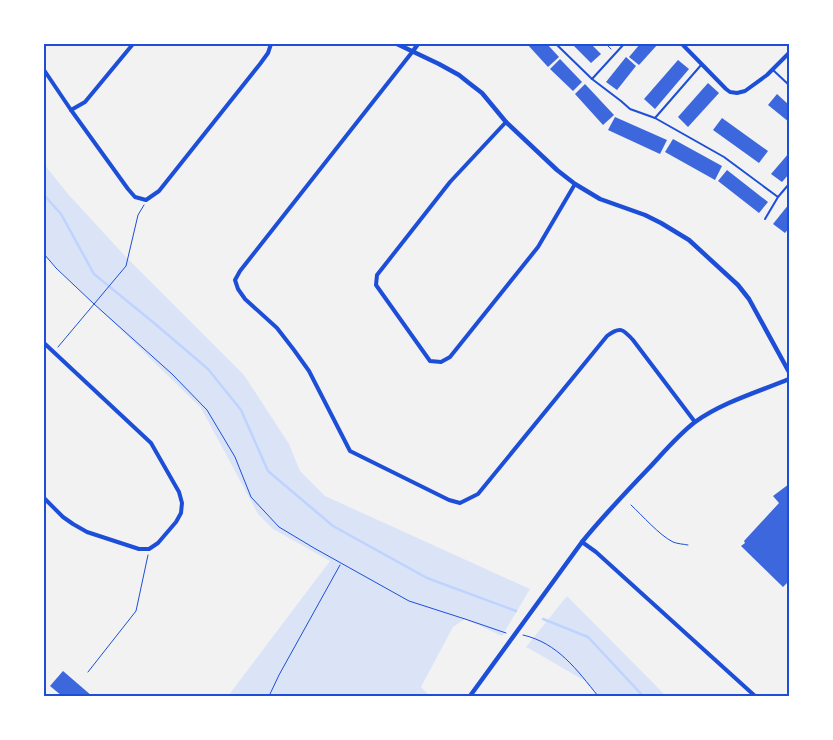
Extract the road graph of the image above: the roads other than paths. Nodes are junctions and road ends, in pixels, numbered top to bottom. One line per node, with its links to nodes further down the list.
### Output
1 (133, 44): 15 (street)
2 (271, 44): 15 (street)
3 (397, 44): 8 (street)
4 (418, 44): 8 (street)
5 (556, 44): 13 (lane)
6 (624, 44): 13 (lane)
7 (682, 44): 10 (street)
8 (413, 51): 17 (street); 25 (street)
9 (789, 53): 12 (street)
10 (702, 64): 12 (street); 16 (lane)
11 (44, 70): 15 (street)
12 (773, 70): 14 (lane)
13 (592, 80): 16 (lane)
14 (789, 85)
15 (71, 110)
16 (655, 118): 20 (lane)
17 (506, 122): 18 (street); 18 (street)
18 (576, 184): 23 (street)
19 (789, 184): 20 (lane)
20 (778, 197): 21 (lane)
21 (765, 220)
22 (44, 343): 26 (street)
23 (789, 372)
24 (789, 379): 25 (street)
25 (695, 422): 27 (street)
26 (44, 498)
27 (582, 542): 28 (street); 29 (street)
28 (470, 696)
29 (755, 696)

